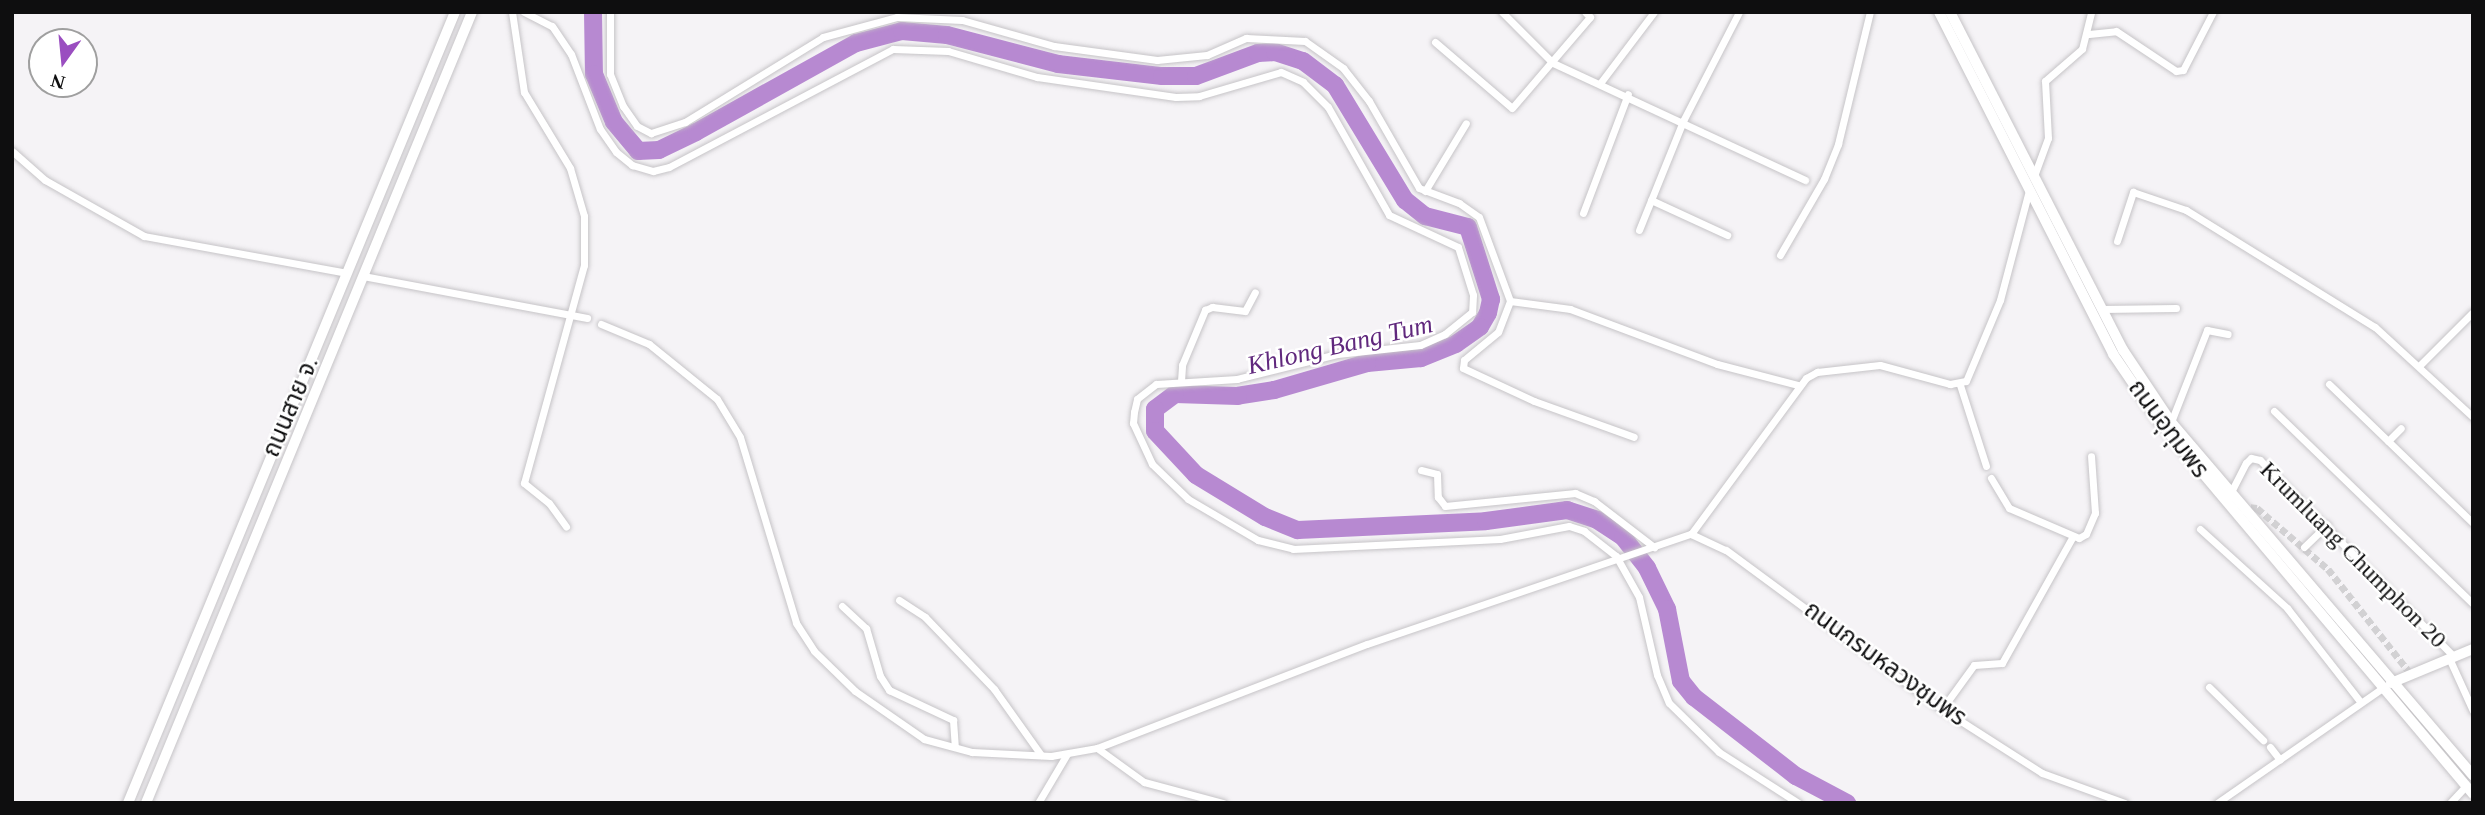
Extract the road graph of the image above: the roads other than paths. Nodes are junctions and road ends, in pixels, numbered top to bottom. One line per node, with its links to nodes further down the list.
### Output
1 (455, 12): 33 (main road, ถนนสาย จ.)
2 (472, 12): 34 (main road, ถนนสาย จ.)
3 (512, 12): 39 (street)
4 (524, 12): 47 (street)
5 (610, 12): 26 (street)
6 (1502, 12): 17 (street)
7 (1585, 12): 17 (street)
8 (1654, 12): 18 (street)
9 (1740, 12): 20 (street)
10 (1870, 12): 32 (street)
11 (1939, 12): 25 (street, ถนนอุทุมพร)
12 (1950, 12): 23 (street, ถนนอุทุมพร)
13 (2091, 12): 15 (street)
14 (2213, 12): 15 (street)
15 (2089, 34): 23 (street)
16 (1435, 42): 17 (street)
17 (1553, 63): 18 (street)
18 (1601, 82): 19 (street)
19 (1629, 94): 20 (street); 28 (street)
20 (1683, 121): 24 (street); 27 (street)
21 (1466, 123): 26 (street)
22 (12, 151): 33 (street)
23 (2034, 176): 25 (street); 38 (street, ถนนอุทุมพร)
24 (1805, 180)
25 (2029, 190): 50 (street); 78 (street, ถนนอุทุมพร)
26 (1425, 191): 36 (street)
27 (1651, 200): 29 (street); 30 (street)
28 (1583, 213)
29 (1639, 230)
30 (1727, 235)
31 (2118, 242): 46 (street)
32 (1780, 255)
33 (347, 273): 34 (main road); 91 (main road, ถนนสาย จ.)
34 (363, 276): 39 (street); 92 (main road, ถนนสาย จ.)
35 (1255, 292): 47 (street)
36 (1510, 301): 49 (street); 55 (street)
37 (2176, 308): 38 (street)
38 (2102, 309): 53 (street, ถนนอุทุมพร)
39 (573, 312): 41 (street); 64 (street)
40 (2473, 312): 42 (street)
41 (587, 318)
42 (2465, 320): 44 (street); 46 (street)
43 (601, 324): 83 (street)
44 (2473, 327)
45 (2228, 334): 53 (street)
46 (2419, 366): 52 (street)
47 (1181, 381): 70 (street)
48 (2329, 384): 56 (street)
49 (1798, 385): 50 (street); 66 (street)
50 (1960, 385): 58 (street)
51 (2274, 411): 72 (street)
52 (2473, 417)
53 (2171, 422): 61 (street, ถนนอุทุมพร)
54 (2401, 428): 56 (street)
55 (1634, 437)
56 (2388, 441): 62 (street)
57 (2091, 456): 67 (street)
58 (1986, 466)
59 (1422, 470): 69 (street)
60 (1991, 478): 67 (street)
61 (2230, 494): 63 (street, Krumluang Chumphon 20); 76 (street, ถนนอุทุมพร)
62 (2473, 523)
63 (2327, 525): 68 (street); 75 (street, Krumluang Chumphon 20)
64 (566, 526)
65 (2200, 529): 79 (street)
66 (1691, 534): 69 (street); 80 (street, ถนนกรมหลวงชุมพร)
67 (2072, 538): 80 (street)
68 (2304, 547)
69 (1651, 549): 70 (street)
70 (1619, 561): 85 (street); 95 (street)
71 (899, 600): 87 (street)
72 (2473, 604)
73 (842, 606): 83 (street)
74 (2473, 649): 75 (street)
75 (2451, 657): 76 (street); 81 (street, Krumluang Chumphon 20)
76 (2395, 681): 78 (street); 89 (street, ถนนอุทุมพร)
77 (2209, 687): 82 (street)
78 (2384, 687): 79 (street); 90 (street, ถนนอุทุมพร)
79 (2359, 700): 88 (street)
80 (1942, 709): 96 (street, ถนนกรมหลวงชุมพร)
81 (2473, 711)
82 (2263, 740)
83 (955, 747): 87 (street)
84 (2270, 747): 88 (street)
85 (1097, 748): 86 (street); 94 (street)
86 (1067, 754): 87 (street); 93 (street)
87 (1041, 755)
88 (2280, 760): 97 (street)
89 (2473, 775)
90 (2469, 790): 98 (street)
91 (128, 803)
92 (146, 803)
93 (1038, 803)
94 (1223, 803)
95 (1798, 803)
96 (2125, 803)
97 (2217, 803)
98 (2450, 803)

